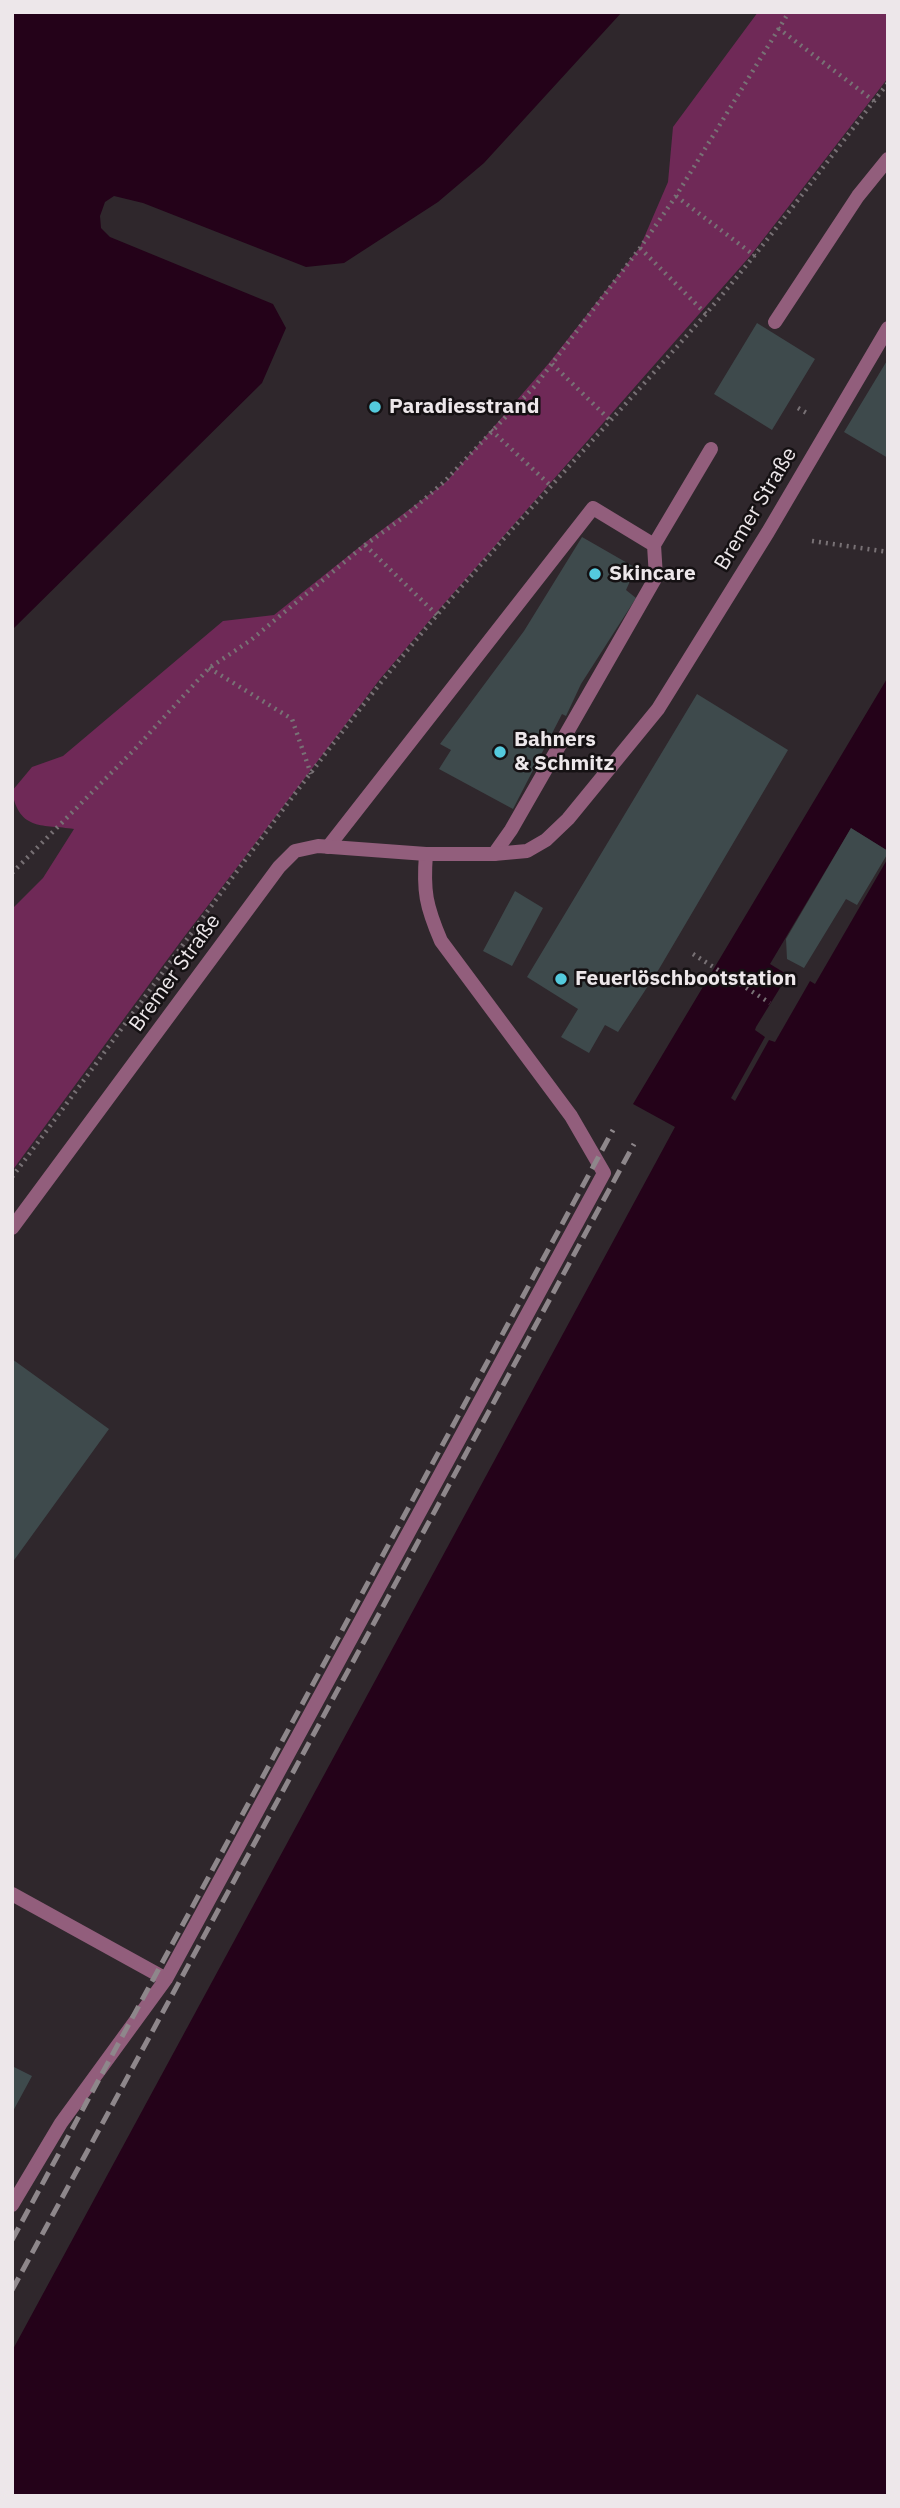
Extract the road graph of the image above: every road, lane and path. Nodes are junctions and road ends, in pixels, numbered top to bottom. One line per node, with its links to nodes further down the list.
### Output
1 (789, 12): 2 (path)
2 (778, 29): 4 (path); 6 (path)
3 (888, 83): 4 (path)
4 (874, 101): 8 (path)
5 (888, 159): 10 (street)
6 (676, 196): 7 (path); 8 (path)
7 (640, 247): 9 (path); 12 (path)
8 (755, 256): 9 (path)
9 (706, 314): 13 (path)
10 (775, 321)
11 (888, 328): 26 (street, Bremer Straße)
12 (552, 364): 13 (path); 14 (path)
13 (611, 421): 16 (path)
14 (491, 430): 16 (path); 18 (path)
15 (711, 449): 19 (street)
16 (551, 486): 21 (path)
17 (812, 541): 20 (path)
18 (365, 545): 21 (path); 22 (path)
19 (654, 545): 24 (street); 26 (street)
20 (888, 552)
21 (437, 615): 23 (path)
22 (209, 668): 23 (path); 27 (path)
23 (311, 774): 30 (path)
24 (328, 847): 25 (street, Bremer Straße); 31 (street, Bremer Straße)
25 (426, 853): 26 (street, Bremer Straße); 33 (street)
26 (494, 855)
27 (12, 873)
28 (693, 954): 29 (path)
29 (770, 1003)
30 (12, 1177)
31 (12, 1228)
32 (12, 1895): 33 (street)
33 (166, 1979): 34 (street)
34 (12, 2205)

